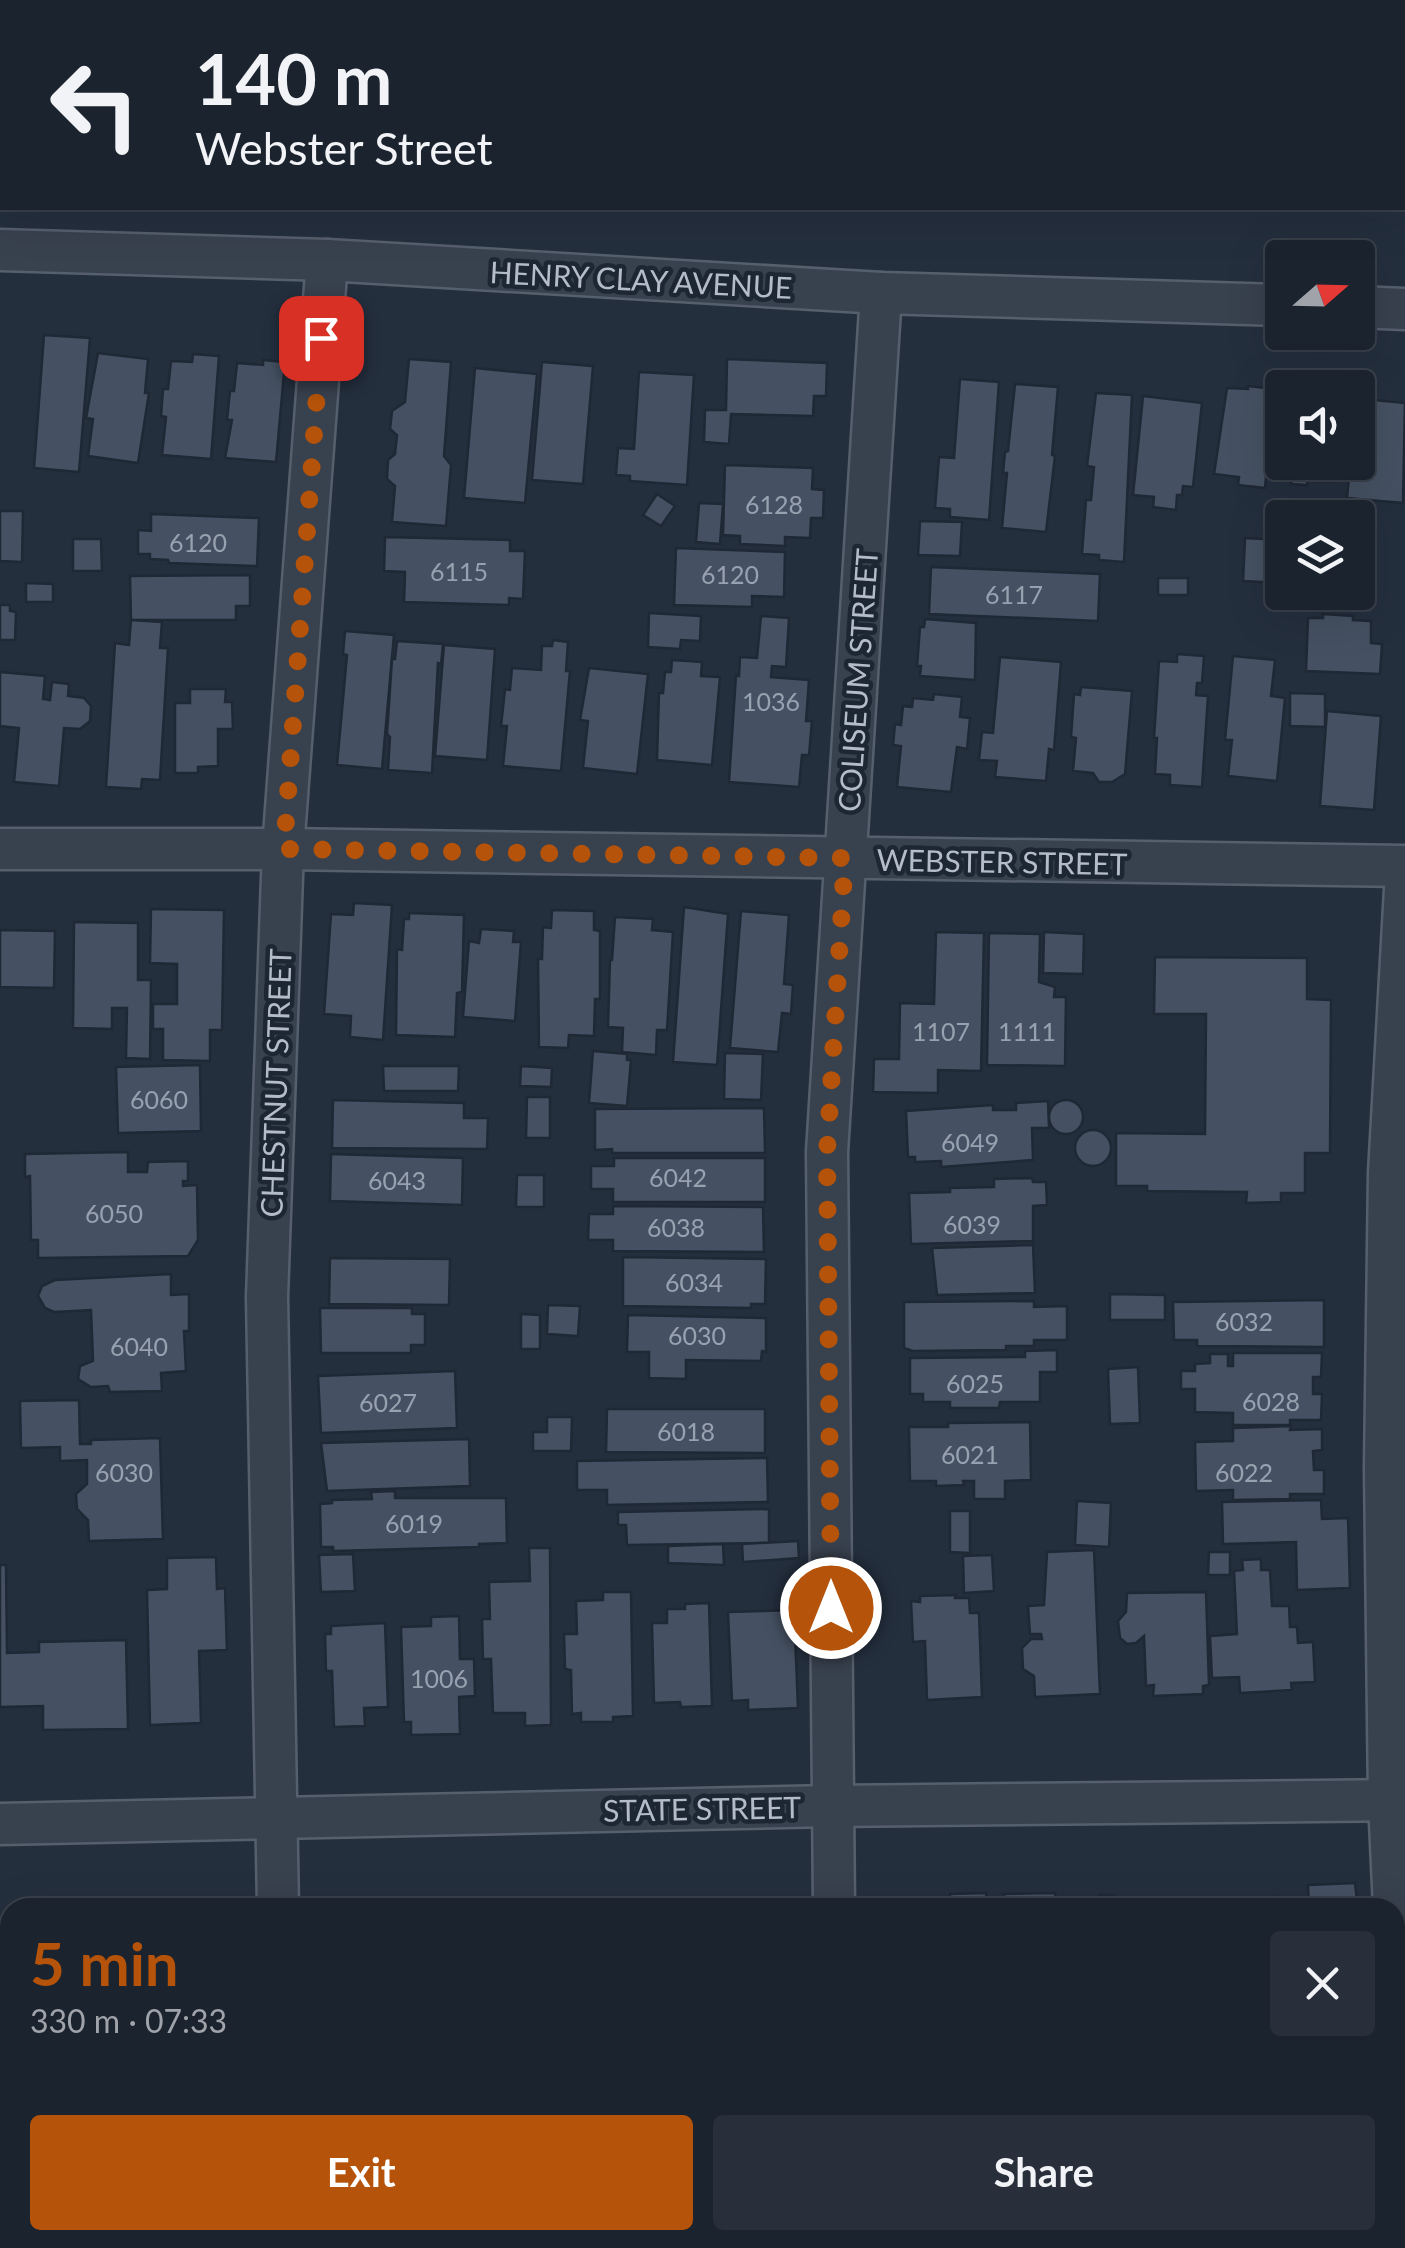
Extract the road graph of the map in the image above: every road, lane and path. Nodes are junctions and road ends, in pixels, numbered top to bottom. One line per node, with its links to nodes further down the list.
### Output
1 (0, 250): 2 (street, HENRY CLAY AVENUE)
2 (327, 260): 3 (street, HENRY CLAY AVENUE); 8 (street, CHESTNUT STREET)
3 (881, 293): 4 (street, HENRY CLAY AVENUE); 9 (street, COLISEUM STREET)
4 (1265, 304)
5 (1375, 308): 6 (street)
6 (1405, 309)
7 (0, 849): 8 (street, WEBSTER STREET)
8 (284, 849): 9 (street, WEBSTER STREET); 14 (street, CHESTNUT STREET)
9 (845, 858): 10 (street, WEBSTER STREET); 13 (street, COLISEUM STREET)
10 (1405, 866)
11 (1405, 889): 12 (street)
12 (1397, 1800): 13 (street, STATE STREET); 18 (street)
13 (832, 1806): 14 (street, STATE STREET); 17 (street, COLISEUM STREET)
14 (275, 1816): 15 (street, STATE STREET); 16 (street, CHESTNUT STREET)
15 (0, 1824)
16 (278, 1898)
17 (834, 1898)
18 (1394, 1898)

